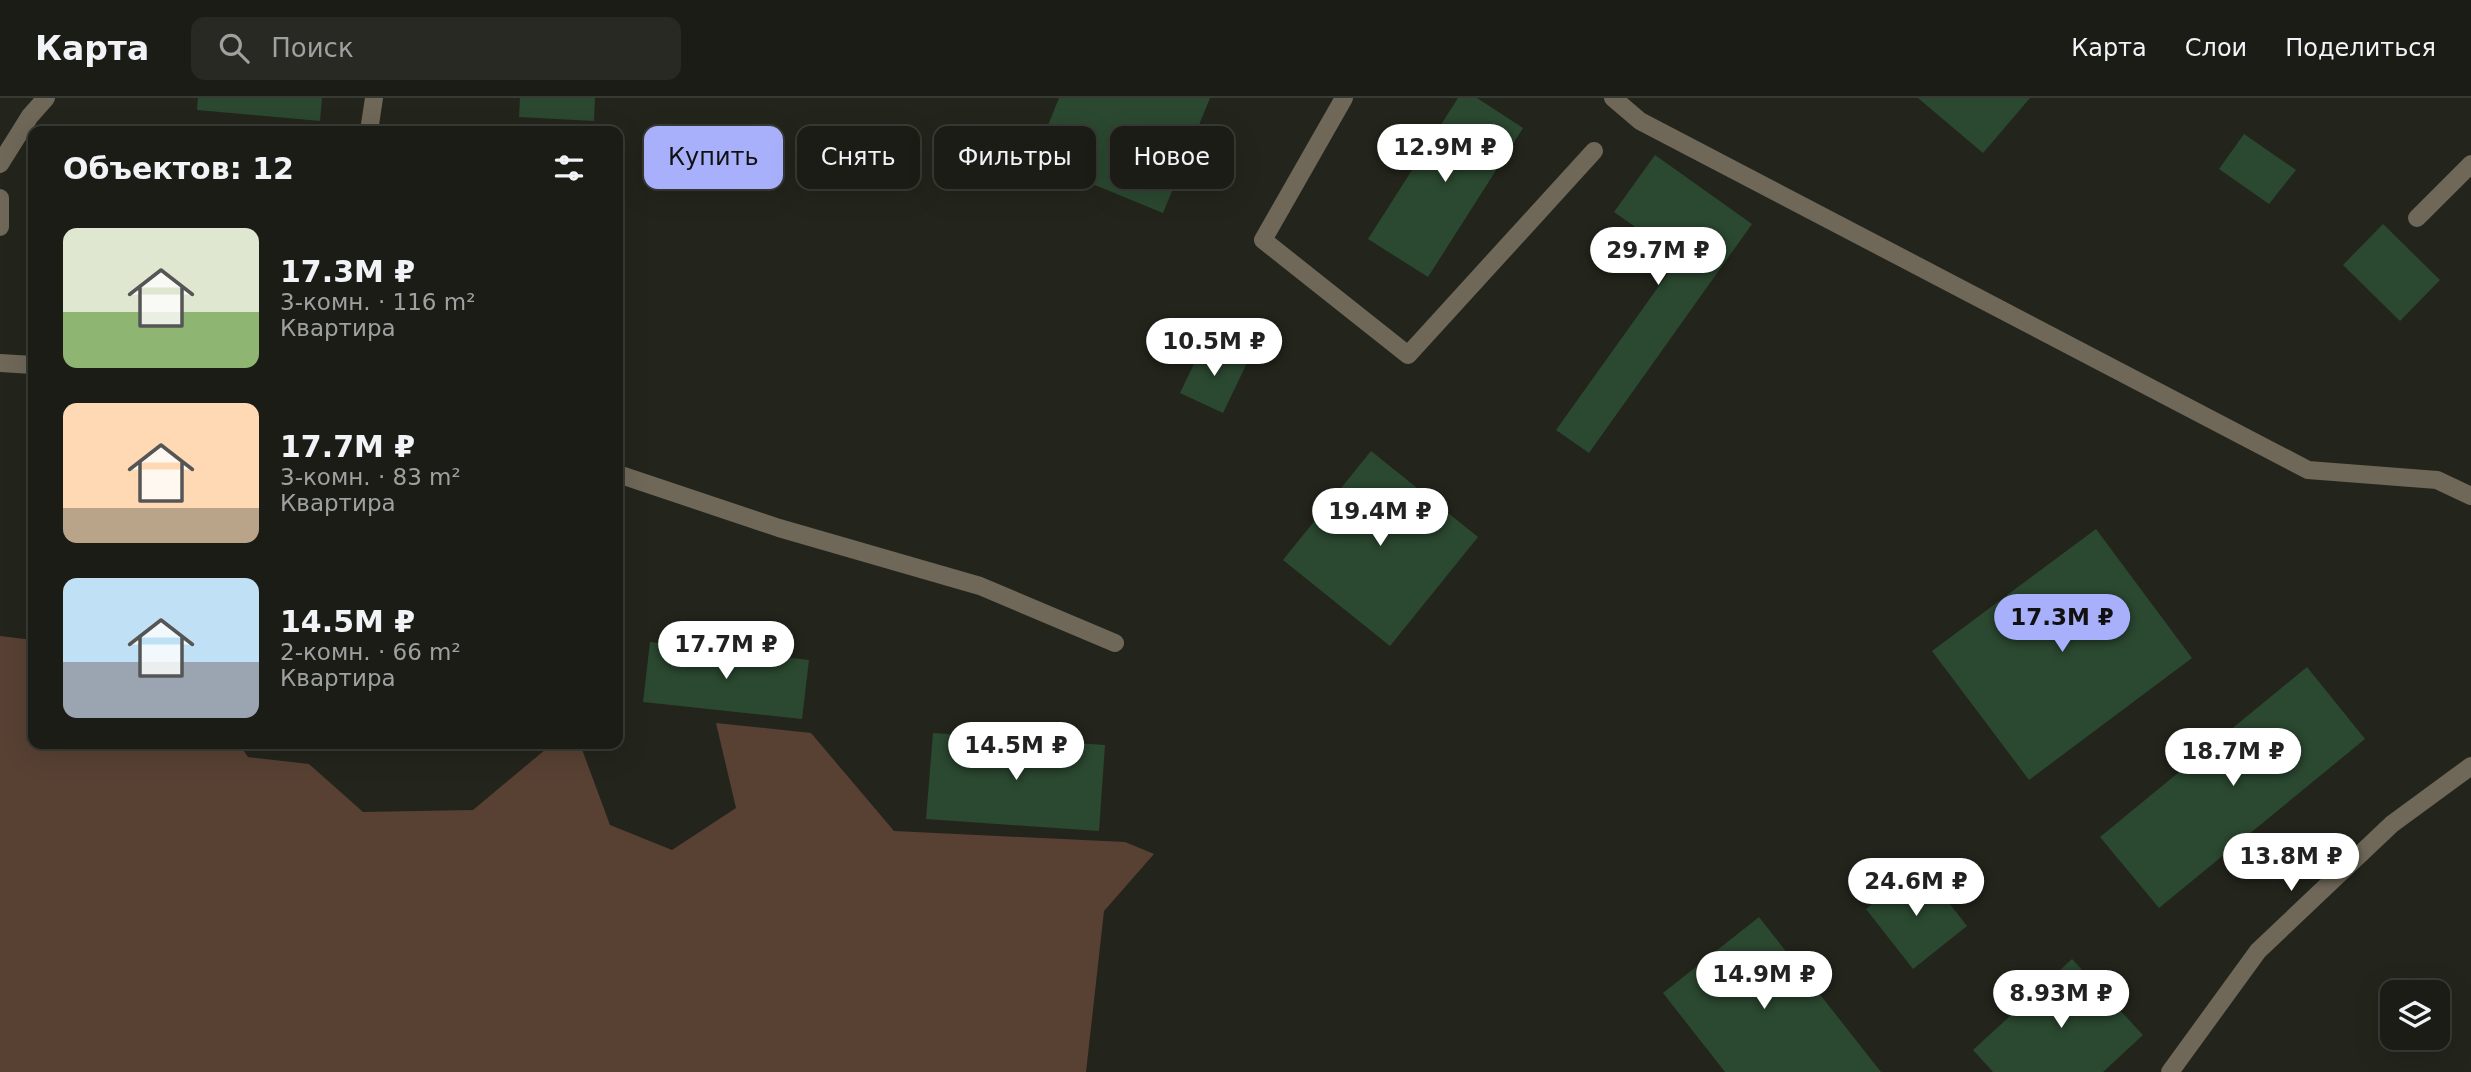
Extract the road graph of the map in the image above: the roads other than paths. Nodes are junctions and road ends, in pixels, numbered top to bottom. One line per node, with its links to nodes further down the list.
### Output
1 (46, 98): 7 (street)
2 (373, 98): 5 (street)
3 (1344, 98): 6 (street)
4 (1613, 98): 15 (street)
5 (370, 126)
6 (1594, 151)
7 (0, 164)
8 (2471, 164): 10 (street)
9 (0, 198): 11 (street)
10 (2417, 218)
11 (0, 227)
12 (0, 363): 13 (street)
13 (28, 365)
14 (623, 476): 16 (street)
15 (2471, 496)
16 (1115, 643)
17 (2471, 766): 18 (street)
18 (2170, 1072)

